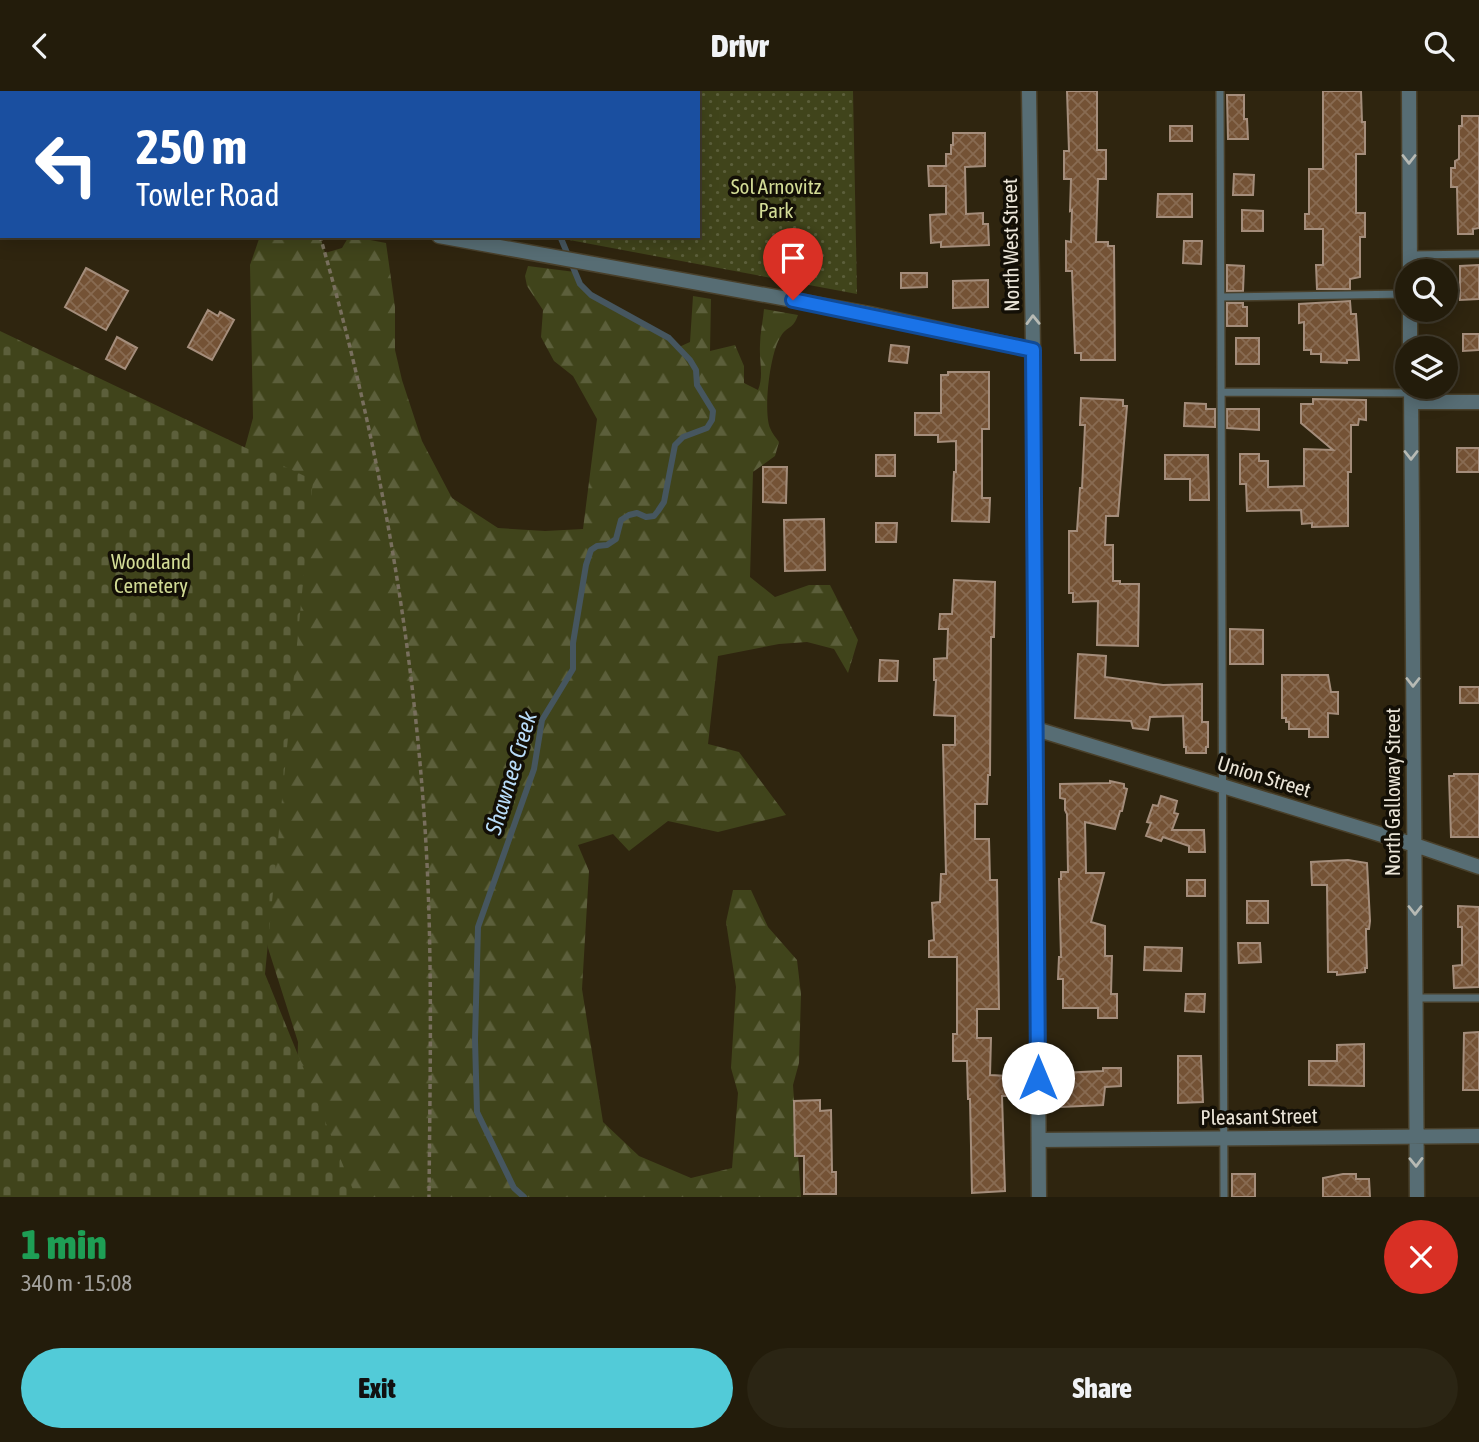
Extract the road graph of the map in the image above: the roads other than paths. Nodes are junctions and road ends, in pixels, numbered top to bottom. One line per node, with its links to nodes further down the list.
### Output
1 (1029, 91): 10 (street, North West Street, one-way to 1)
2 (1220, 91): 9 (lane)
3 (1409, 91): 6 (street, one-way to 6)
4 (451, 238): 10 (street)
5 (1479, 254): 6 (lane)
6 (1410, 255): 7 (street)
7 (1410, 259)
8 (1395, 294): 9 (lane)
9 (1222, 297): 11 (lane)
10 (1033, 350): 16 (street, North West Street)
11 (1221, 392): 12 (lane); 17 (lane)
12 (1395, 394)
13 (1411, 399): 18 (street, North Galloway Street, one-way to 18)
14 (1454, 399): 15 (street)
15 (1479, 402)
16 (1036, 729): 17 (street, Union Street); 25 (street, North West Street)
17 (1222, 786): 18 (street, Union Street); 24 (lane)
18 (1415, 845): 19 (street, Union Street); 20 (street, North Galloway Street, one-way to 20)
19 (1479, 867)
20 (1415, 998): 21 (lane); 22 (street, North Galloway Street)
21 (1479, 998)
22 (1416, 1136): 23 (street, Pleasant Street); 24 (street, Pleasant Street); 28 (street, North Galloway Street, one-way to 28)
23 (1479, 1136)
24 (1222, 1138): 25 (street, Pleasant Street); 27 (lane)
25 (1039, 1140): 26 (street, North West Street)
26 (1039, 1197)
27 (1224, 1197)
28 (1417, 1197)

